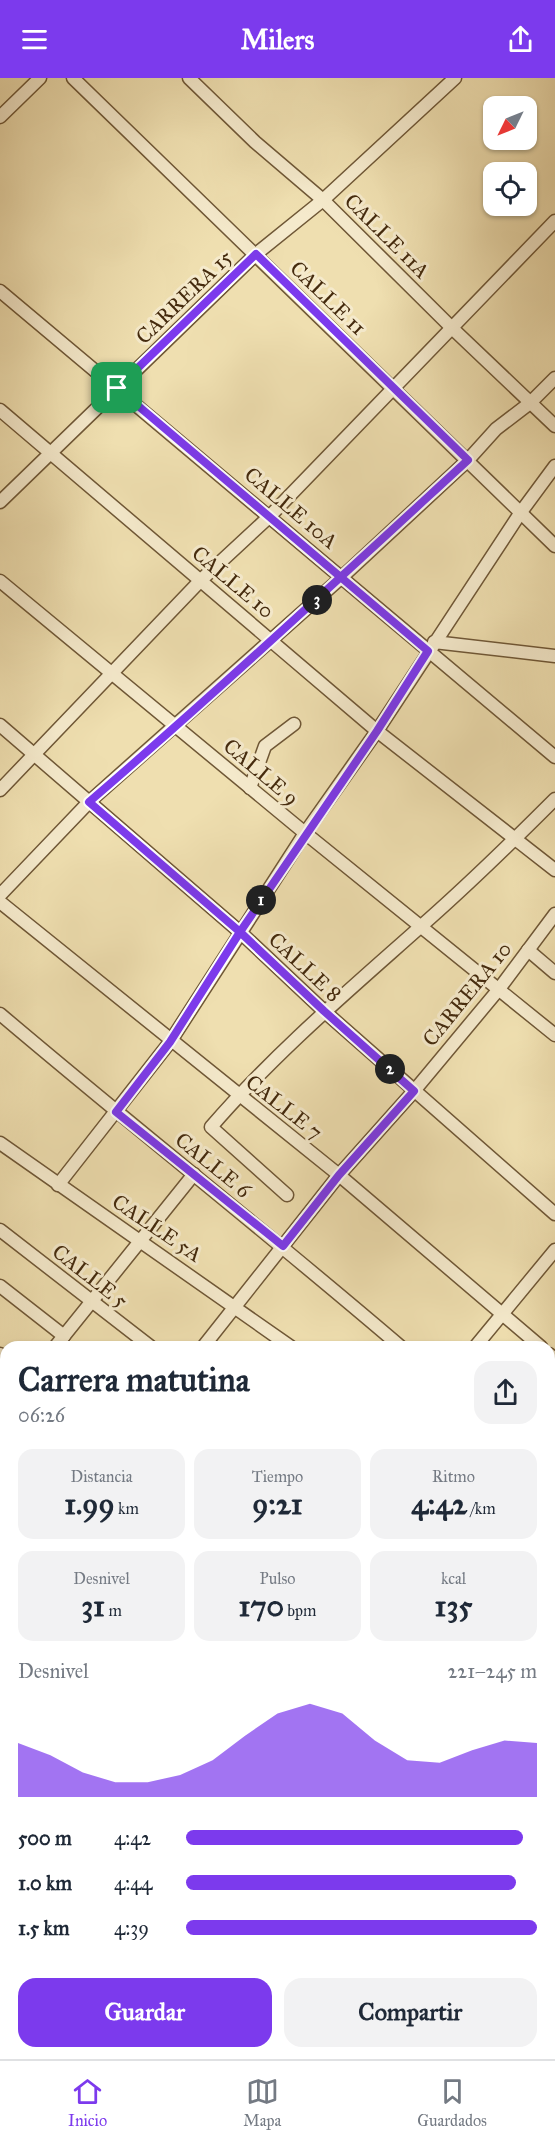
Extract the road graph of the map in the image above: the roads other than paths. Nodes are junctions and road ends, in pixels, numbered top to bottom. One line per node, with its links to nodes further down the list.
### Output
1 (40, 78): 5 (street)
2 (73, 78): 8 (street, CALLE 11)
3 (189, 78): 6 (street, CALLE 11A)
4 (455, 78): 6 (street, CARRERA 15)
5 (0, 117)
6 (323, 200): 8 (street, CARRERA 15); 10 (street, CALLE 11A)
7 (555, 221): 10 (street)
8 (256, 254): 12 (street, CARRERA 15); 13 (street, CALLE 11)
9 (0, 291): 12 (street, CALLE 10A)
10 (453, 329): 13 (street); 14 (street, CALLE 11A)
11 (555, 378): 14 (street)
12 (117, 388): 17 (street, CARRERA 15); 22 (street, CALLE 10A)
13 (393, 388): 18 (street, CALLE 11); 22 (street)
14 (530, 403): 16 (street, CALLE 11A); 18 (street)
15 (0, 410): 17 (street, CALLE 10)
16 (555, 426)
17 (52, 453): 20 (street, CARRERA 15); 25 (street, CALLE 10)
18 (468, 460): 21 (street, CALLE 11); 24 (street)
19 (555, 466): 21 (street)
20 (0, 502)
21 (521, 512): 23 (street, CALLE 11); 28 (street)
22 (270, 516): 24 (street, CALLE 10A); 25 (street)
23 (555, 546)
24 (342, 577): 27 (street); 28 (street, CALLE 10A)
25 (201, 580): 27 (street, CALLE 10); 30 (street)
26 (0, 581): 30 (street, CALLE 9)
27 (271, 640): 33 (street); 34 (street, CALLE 10)
28 (431, 646): 29 (street); 34 (street); 36 (street, CALLE 10A)
29 (555, 656)
30 (113, 674): 33 (street, CALLE 9); 35 (street)
31 (294, 724): 37 (street)
32 (0, 725): 35 (street, CALLE 8)
33 (177, 727): 37 (street, CALLE 9); 40 (street)
34 (377, 731): 41 (street); 42 (street, CALLE 10)
35 (35, 757): 38 (street); 40 (street, CALLE 8)
36 (555, 757)
37 (250, 788): 41 (street, CALLE 9)
38 (0, 790)
39 (555, 799): 42 (street)
40 (89, 802): 44 (street); 48 (street, CALLE 8)
41 (305, 833): 47 (street, CALLE 9); 48 (street)
42 (514, 839): 43 (street, CALLE 10); 47 (street)
43 (555, 870)
44 (0, 895)
45 (0, 902): 55 (street, CALLE 7)
46 (555, 914): 49 (street, CARRERA 10)
47 (421, 926): 51 (street, CALLE 9); 52 (street)
48 (240, 932): 52 (street, CALLE 8); 55 (street)
49 (528, 950): 50 (street); 51 (street, CARRERA 10)
50 (555, 973)
51 (499, 989): 54 (street, CALLE 9); 56 (street, CARRERA 10)
52 (324, 1011): 56 (street, CALLE 8); 57 (street)
53 (0, 1014): 58 (street, CALLE 6)
54 (555, 1035)
55 (170, 1042): 57 (street, CALLE 7); 58 (street)
56 (414, 1091): 61 (street, CARRERA 10); 64 (street, CALLE 8)
57 (238, 1096): 61 (street, CALLE 7); 63 (street)
58 (116, 1112): 60 (street, CALLE 6); 62 (street)
59 (0, 1143): 62 (street, CALLE 5A)
60 (194, 1174): 66 (street); 67 (street, CALLE 6)
61 (339, 1175): 67 (street, CARRERA 10); 72 (street, CALLE 7)
62 (58, 1185): 66 (street, CALLE 5A)
63 (287, 1194)
64 (555, 1214)
65 (3, 1232): 70 (street, CALLE 5)
66 (140, 1240): 70 (street); 71 (street, CALLE 5A)
67 (283, 1246): 71 (street, CARRERA 10); 78 (street, CALLE 6)
68 (555, 1250): 72 (street)
69 (0, 1286): 73 (street)
70 (92, 1302): 73 (street); 75 (street, CALLE 5)
71 (236, 1306): 76 (street, CARRERA 10); 77 (street, CALLE 5A)
72 (503, 1315): 79 (street); 80 (street, CALLE 7)
73 (64, 1336): 74 (street)
74 (59, 1341)
75 (142, 1341)
76 (208, 1341)
77 (283, 1341)
78 (394, 1341)
79 (480, 1341)
80 (534, 1341)

